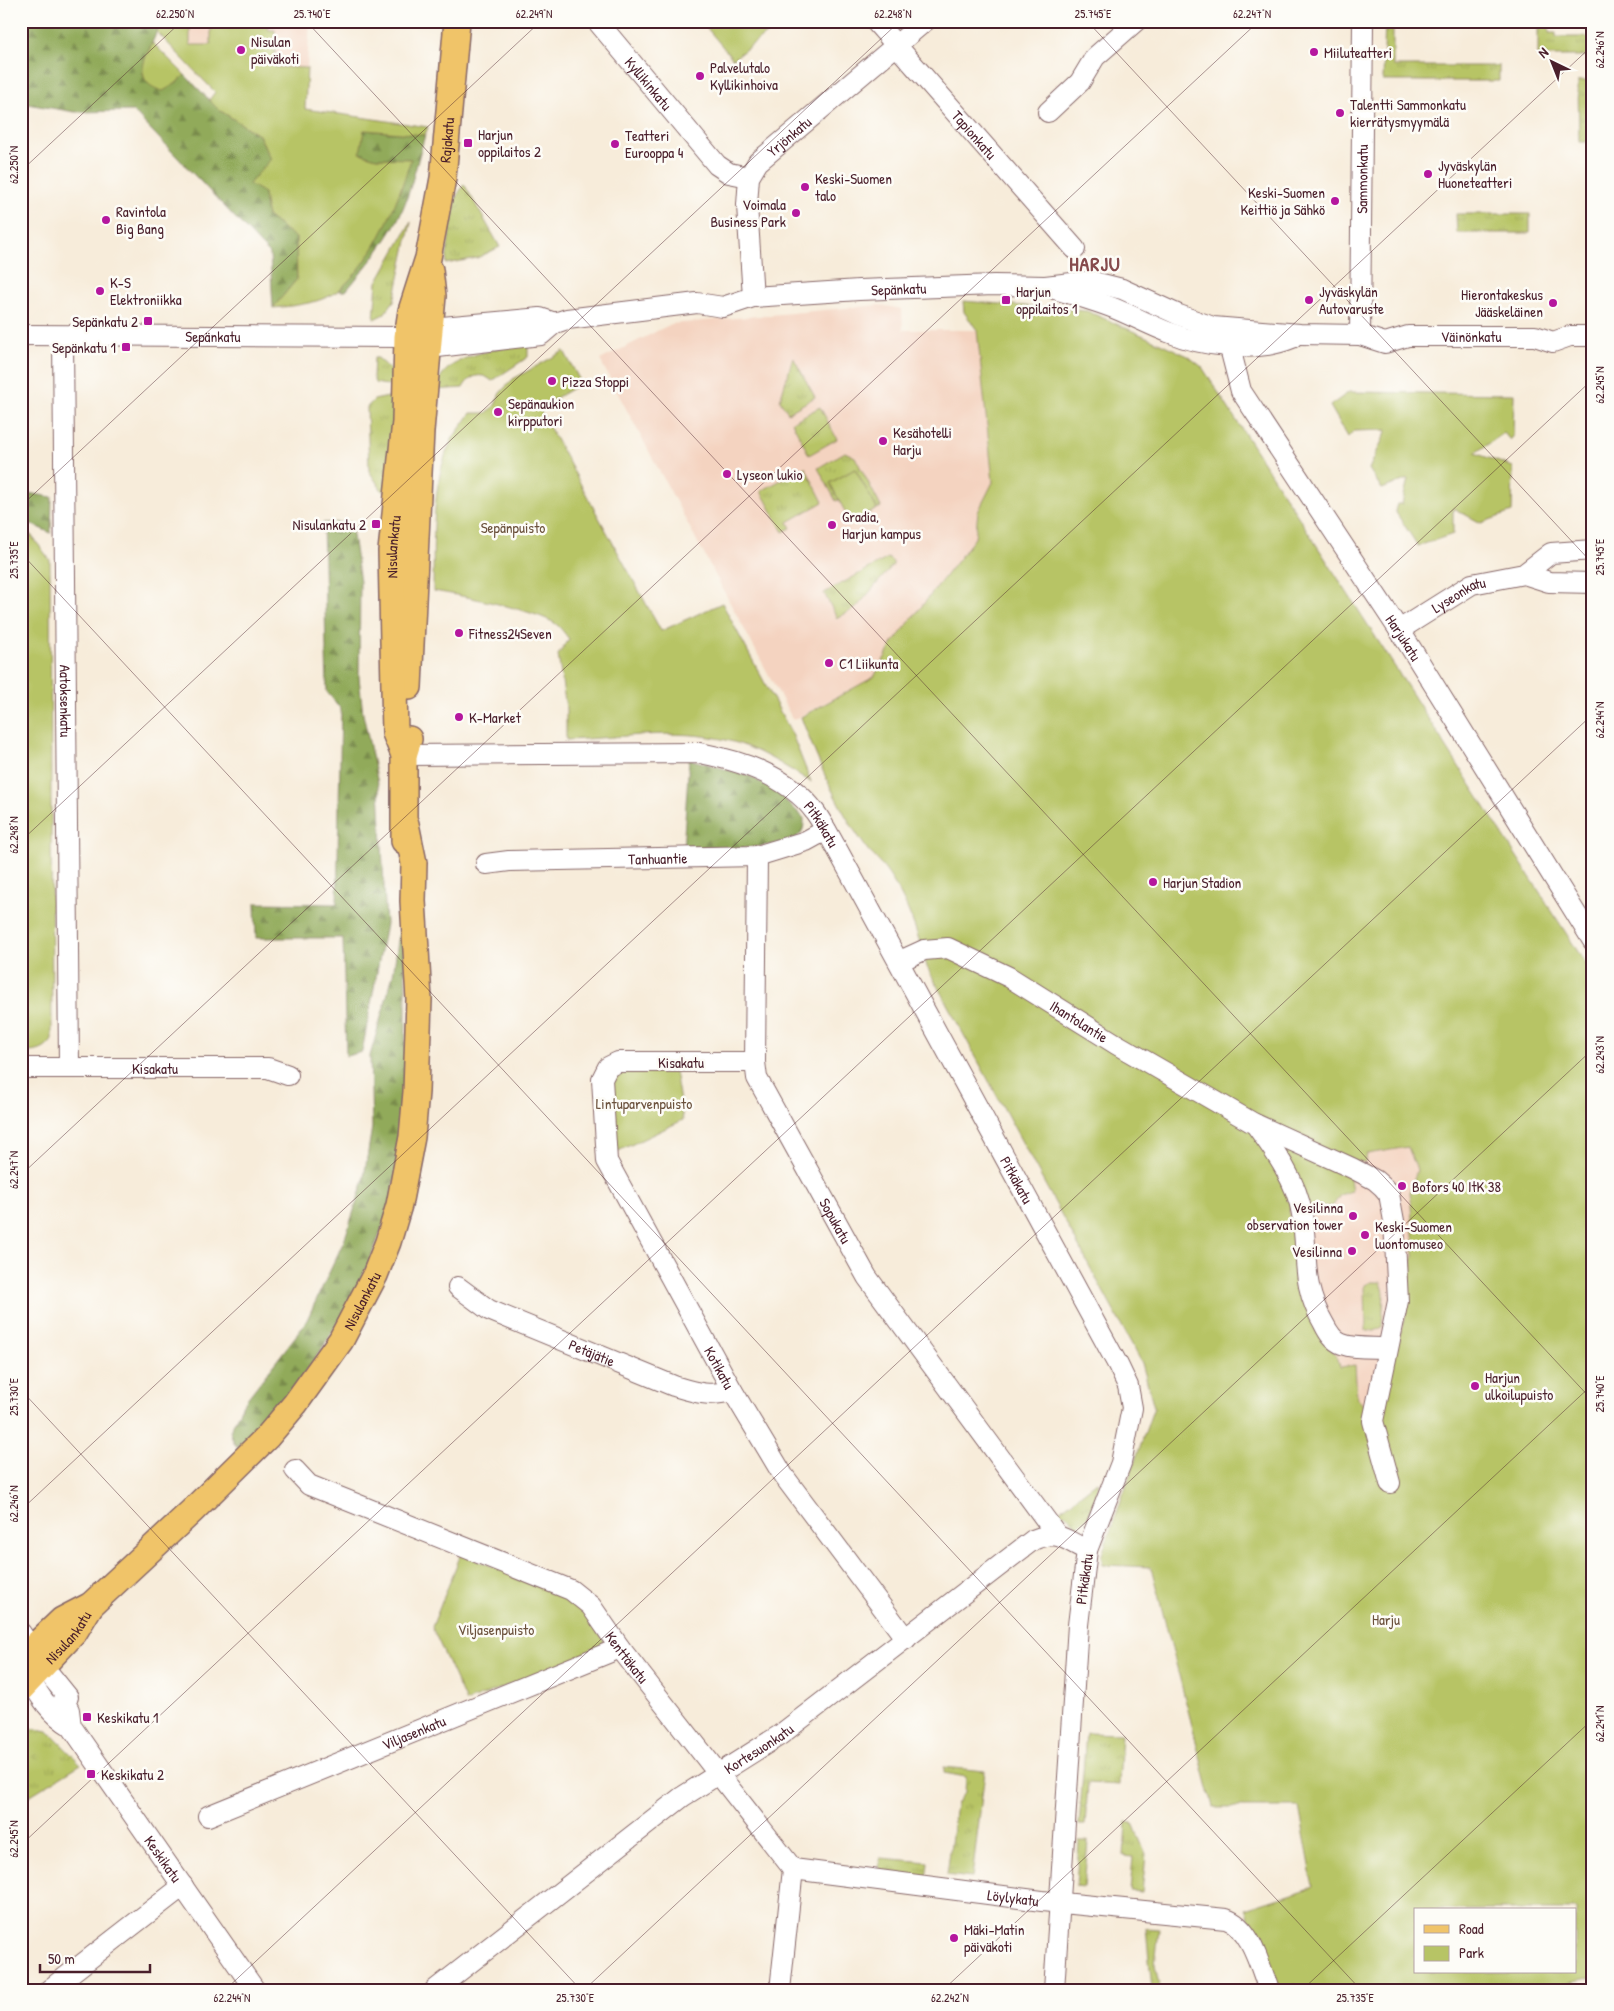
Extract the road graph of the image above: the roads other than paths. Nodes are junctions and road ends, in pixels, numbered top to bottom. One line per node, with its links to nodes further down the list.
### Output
1 (457, 21): 17 (main road, Rajakatu)
2 (597, 21): 9 (street, Kyllikinkatu)
3 (874, 21): 7 (street, Tapionkatu)
4 (924, 21): 7 (street, Yrjönkatu)
5 (1136, 21): 8 (street)
6 (1363, 21): 13 (street, Sammonkatu)
7 (895, 46): 9 (street, Yrjönkatu); 10 (street, Tapionkatu)
8 (1048, 112)
9 (749, 177): 11 (street)
10 (1075, 249)
11 (753, 298): 16 (street, Sepänkatu); 17 (street, Sepänkatu)
12 (21, 335): 14 (street, Sepänkatu)
13 (1360, 335): 15 (street, Väinönkatu); 16 (street, Väinönkatu)
14 (63, 336): 17 (street, Sepänkatu); 29 (street, Aatoksenkatu)
15 (1593, 336)
16 (1233, 337): 21 (street, Harjukatu)
17 (422, 338): 22 (main road, Nisulankatu)
18 (1593, 550): 19 (street, Lyseonkatu)
19 (1524, 574): 20 (street, Lyseonkatu); 21 (street, Lyseonkatu)
20 (1593, 583)
21 (1399, 630): 26 (street, Harjukatu)
22 (404, 755): 23 (street, Pitkäkatu); 43 (main road, Nisulankatu)
23 (826, 830): 24 (street, Tanhuantie); 27 (street, Pitkäkatu)
24 (757, 856): 25 (street, Tanhuantie); 28 (street, Sopukatu)
25 (486, 864)
26 (1593, 941)
27 (900, 961): 33 (street, Ihantolantie); 40 (street, Pitkäkatu)
28 (755, 1062): 30 (street, Kisakatu); 39 (street, Sopukatu)
29 (69, 1067): 31 (street, Kisakatu); 32 (street, Kisakatu)
30 (608, 1067): 36 (street, Kotikatu)
31 (21, 1068)
32 (288, 1075)
33 (1253, 1123): 35 (street, Ihantolantie); 35 (street, Ihantolantie)
34 (458, 1287): 36 (street, Petäjätie)
35 (1387, 1348): 38 (street, Ihantolantie)
36 (732, 1390): 41 (street, Kotikatu)
37 (295, 1470): 42 (street, Kenttäkatu)
38 (1390, 1483)
39 (1057, 1534): 40 (street); 41 (street, Kortesuonkatu)
40 (1087, 1550): 48 (street, Pitkäkatu)
41 (906, 1639): 44 (street, Kortesuonkatu)
42 (620, 1648): 44 (street, Kenttäkatu); 45 (street, Viljasenkatu)
43 (27, 1663): 47 (street, Keskikatu)
44 (719, 1774): 46 (street, Kenttäkatu); 51 (street, Kortesuonkatu)
45 (208, 1816)
46 (793, 1869): 48 (street, Löylykatu); 52 (street)
47 (183, 1886): 49 (street); 50 (street, Keskikatu)
48 (1058, 1902): 53 (street, Pitkäkatu); 54 (street, Löylykatu)
49 (49, 1990)
50 (255, 1990)
51 (435, 1990)
52 (780, 1990)
53 (1054, 1990)
54 (1269, 1990)

